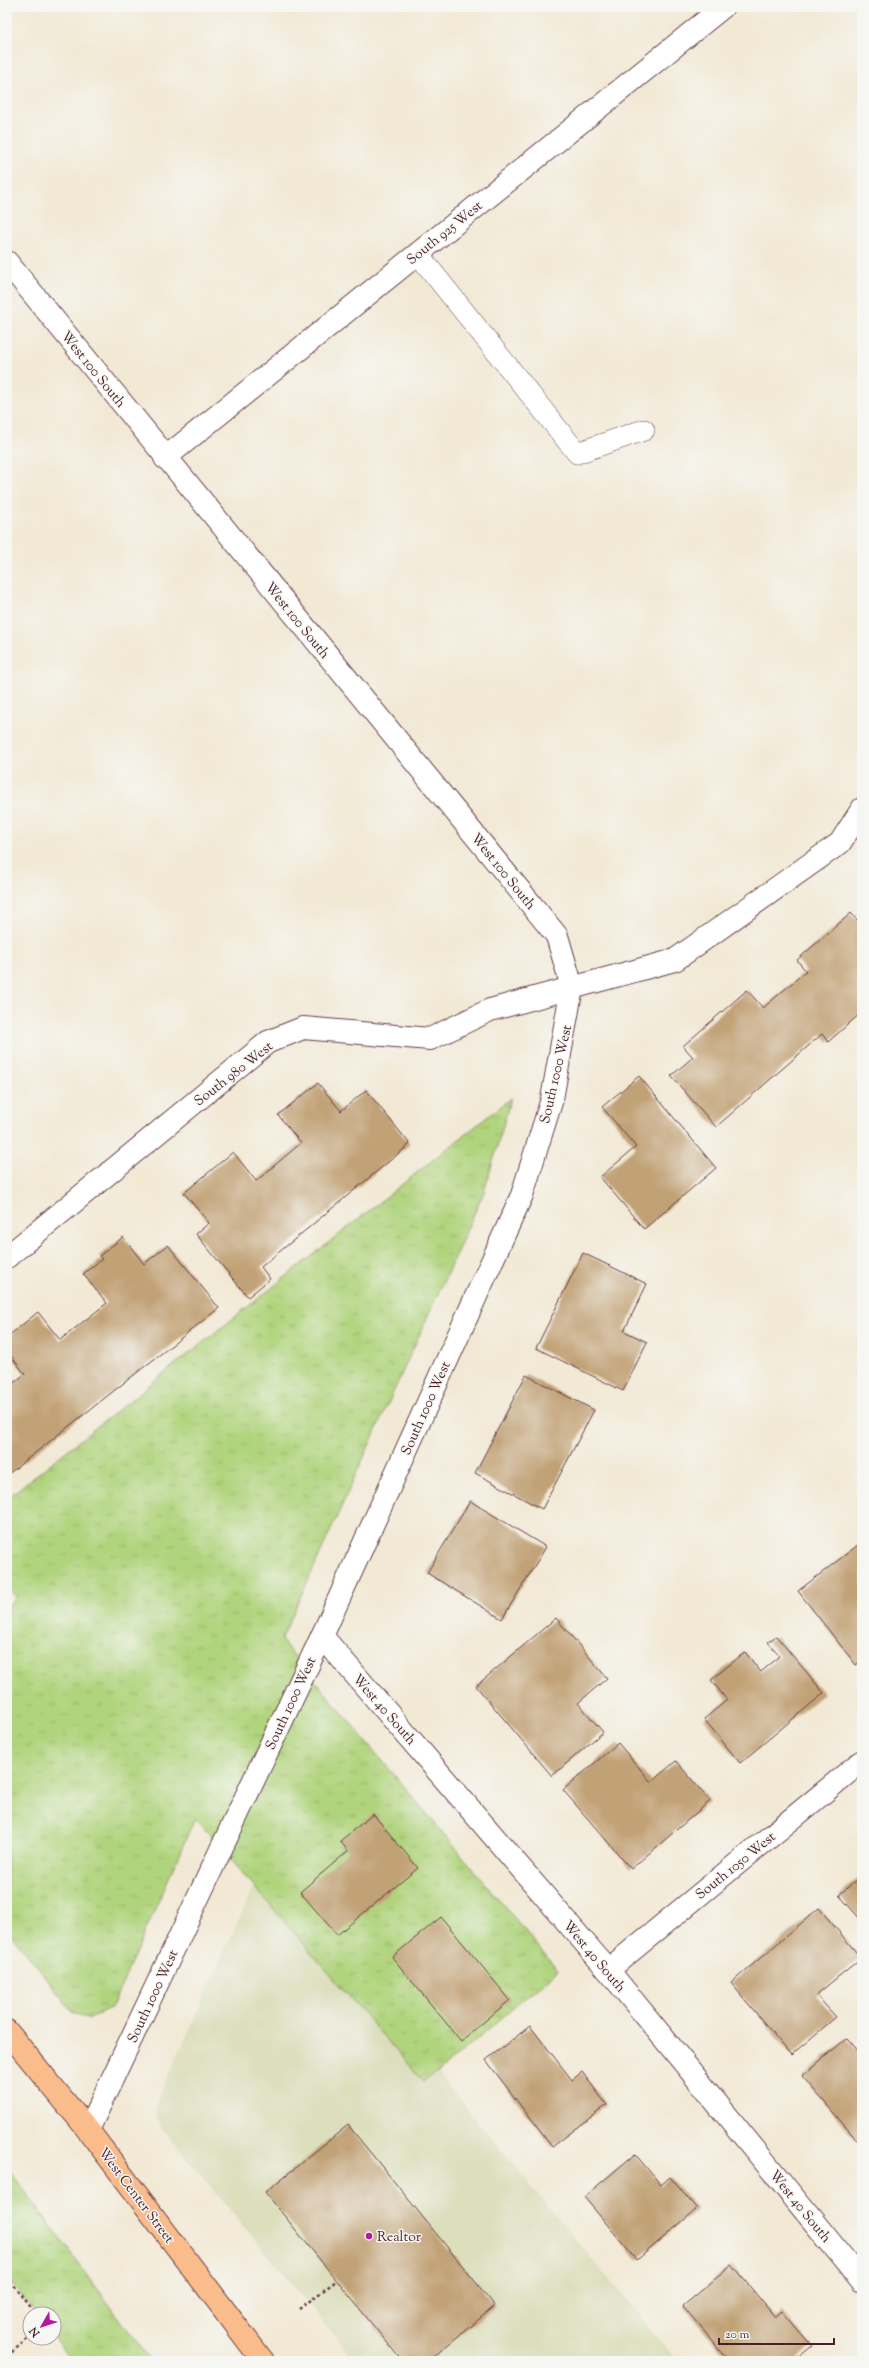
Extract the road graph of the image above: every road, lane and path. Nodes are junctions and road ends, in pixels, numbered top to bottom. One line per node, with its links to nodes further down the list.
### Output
1 (723, 7): 2 (street, South 925 West)
2 (418, 254): 4 (lane); 5 (street, South 925 West)
3 (7, 262): 5 (street, West 100 South)
4 (644, 430)
5 (165, 458): 7 (street, West 100 South)
6 (862, 809): 7 (street)
7 (572, 988): 8 (street, South 980 West); 9 (street, South 1000 West)
8 (7, 1257)
9 (322, 1636): 11 (street, West 40 South); 13 (street, South 1000 West)
10 (862, 1761): 11 (street, South 1050 West)
11 (608, 1970): 16 (street, West 40 South)
12 (7, 2031): 13 (main road, West Center Street)
13 (88, 2130): 21 (main road, West Center Street)
14 (7, 2276): 17 (path)
15 (336, 2281): 18 (path)
16 (862, 2281)
17 (30, 2306)
18 (299, 2309)
19 (22, 2344): 20 (path)
20 (7, 2356)
21 (263, 2361)

